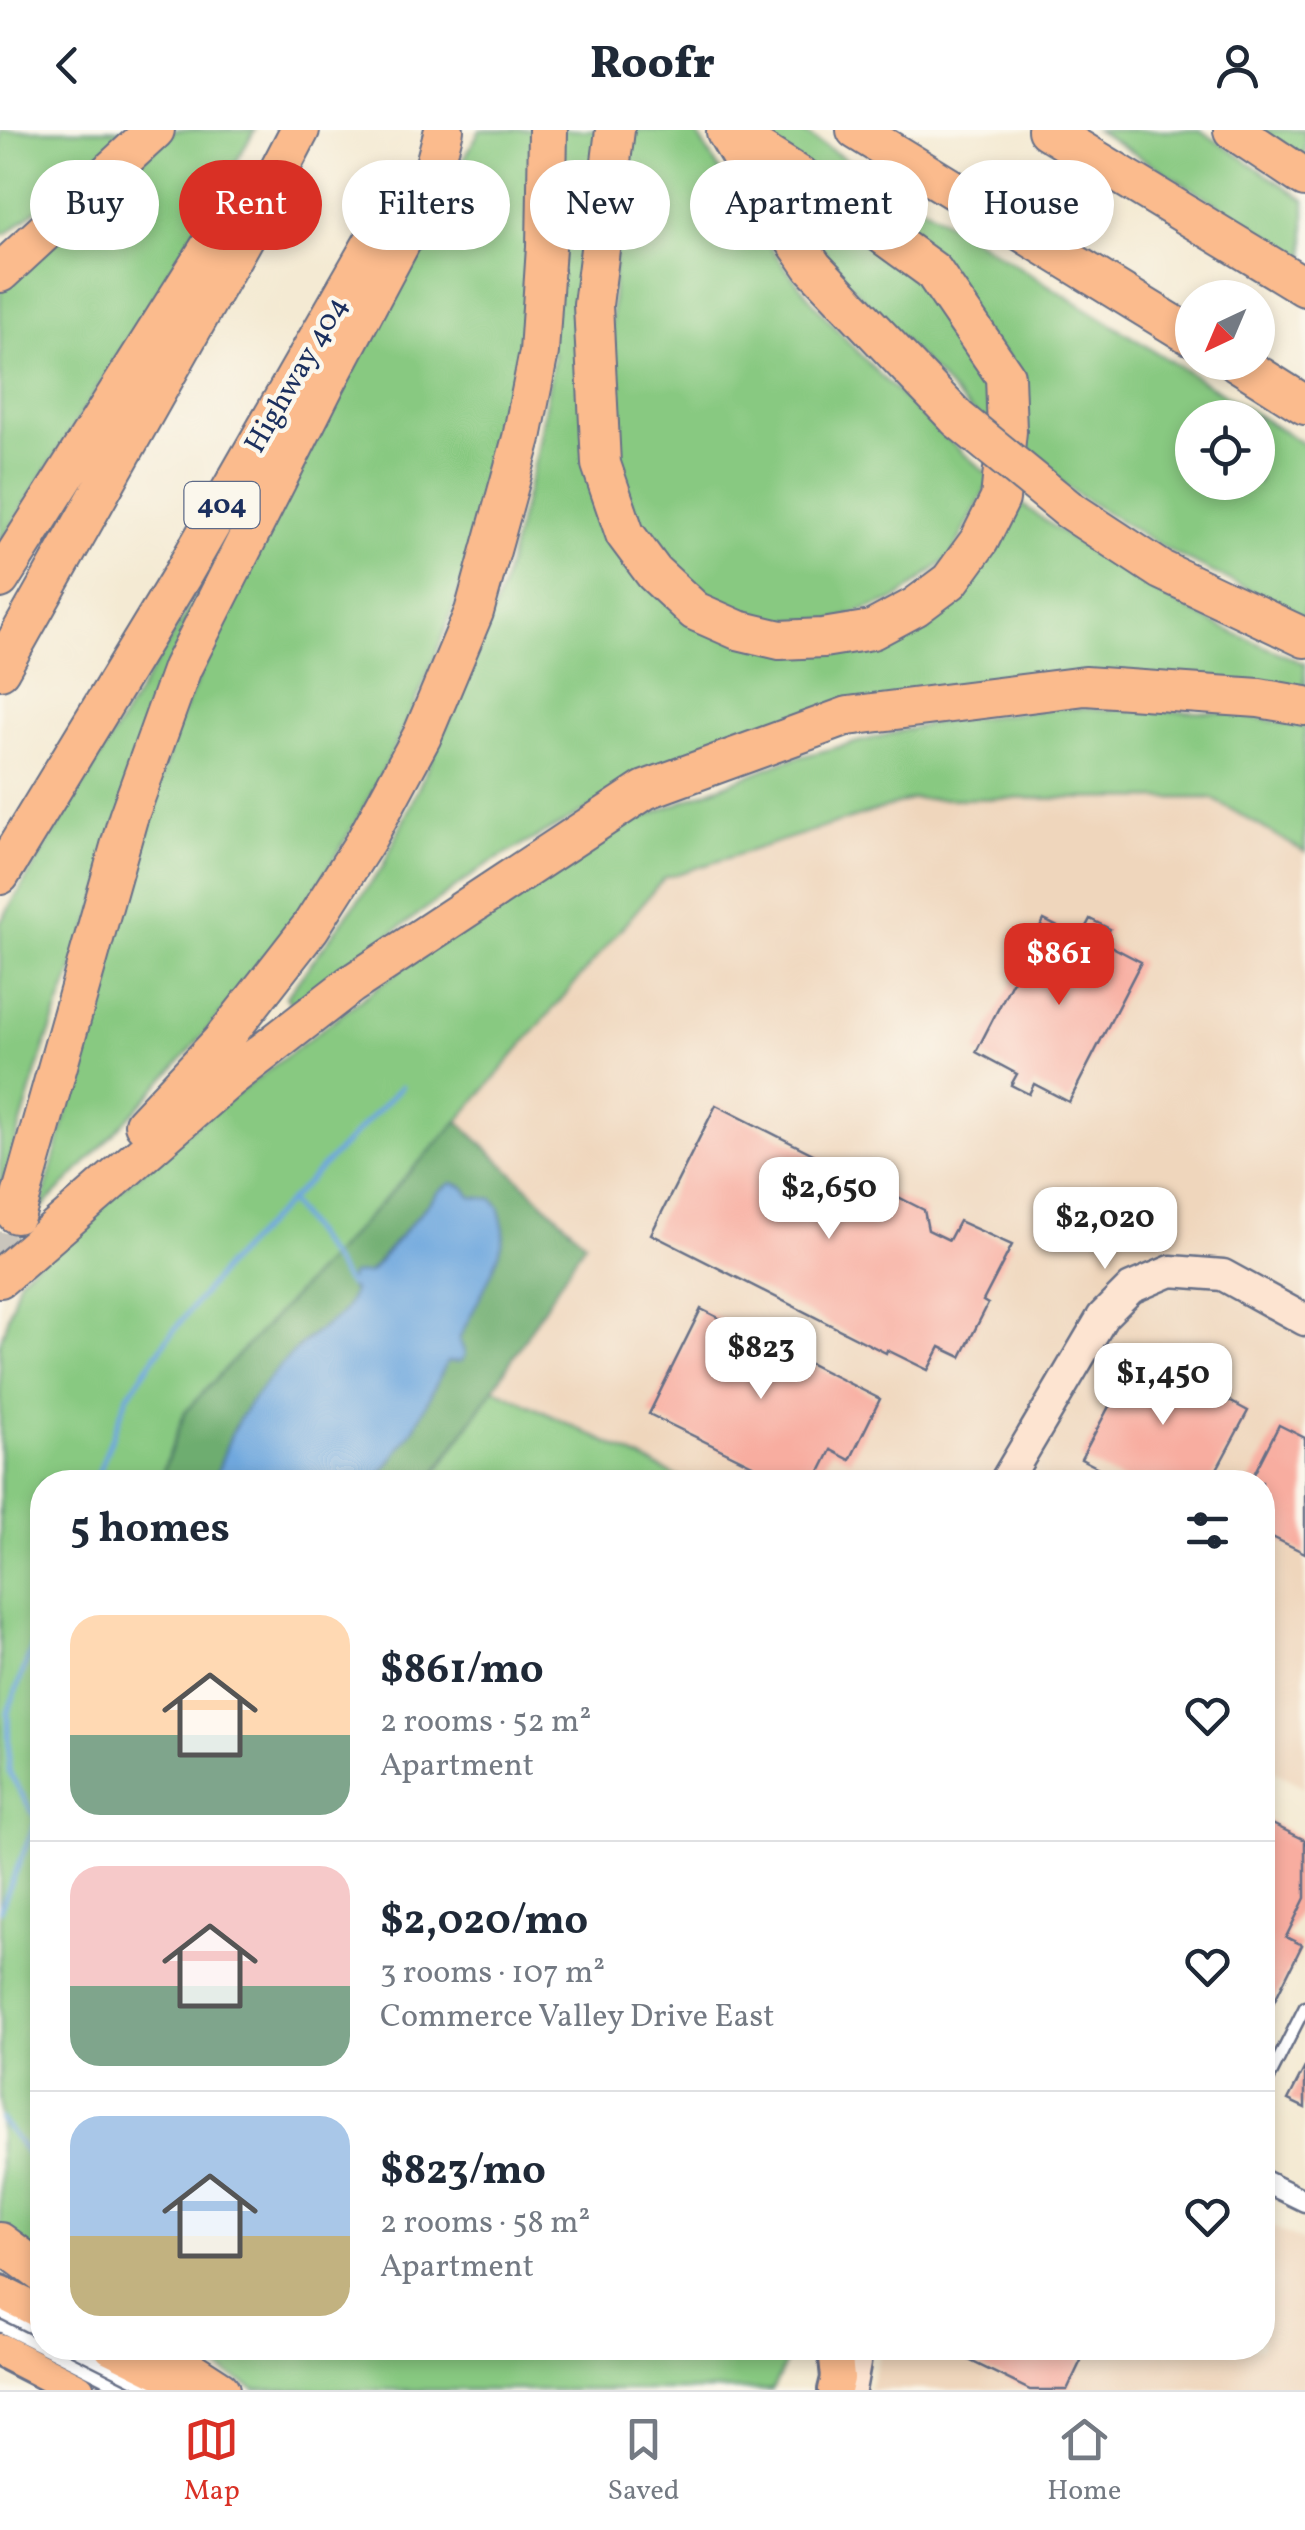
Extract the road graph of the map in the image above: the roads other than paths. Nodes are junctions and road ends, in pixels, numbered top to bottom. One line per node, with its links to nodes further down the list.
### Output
1 (155, 130): 11 (highway)
2 (440, 130): 20 (highway, Highway 404 / 404); 21 (highway)
3 (548, 130): 22 (highway)
4 (615, 130): 5 (highway)
5 (726, 130): 17 (highway, bridge)
6 (856, 130): 13 (highway)
7 (1047, 130): 12 (highway)
8 (1233, 130): 10 (highway)
9 (292, 145): 16 (highway); 18 (highway)
10 (1305, 178)
11 (0, 273)
12 (1305, 287)
13 (1175, 326)
14 (1265, 380): 15 (highway)
15 (1305, 405)
16 (0, 580)
17 (1305, 638)
18 (0, 670)
19 (1305, 706): 23 (highway)
20 (0, 876)
21 (16, 1214)
22 (0, 1266)
23 (0, 1278)
24 (1305, 1320): 25 (street)
25 (1012, 1470)
26 (1305, 2007): 27 (lane)
27 (1275, 2066)
28 (1275, 2186): 29 (street)
29 (1305, 2200)
30 (0, 2242): 31 (highway)
31 (30, 2264)
32 (0, 2292): 33 (main road)
33 (30, 2308)
34 (0, 2312): 36 (lane)
35 (0, 2326): 37 (lane)
36 (30, 2328)
37 (30, 2341)
38 (0, 2350): 44 (main road)
39 (67, 2360): 45 (lane)
40 (94, 2360): 46 (lane)
41 (136, 2360): 47 (main road)
42 (174, 2360): 48 (highway)
43 (842, 2361): 49 (street); 50 (street)
44 (78, 2390)
45 (126, 2390)
46 (155, 2390)
47 (197, 2390)
48 (220, 2390)
49 (822, 2390)
50 (850, 2390)

